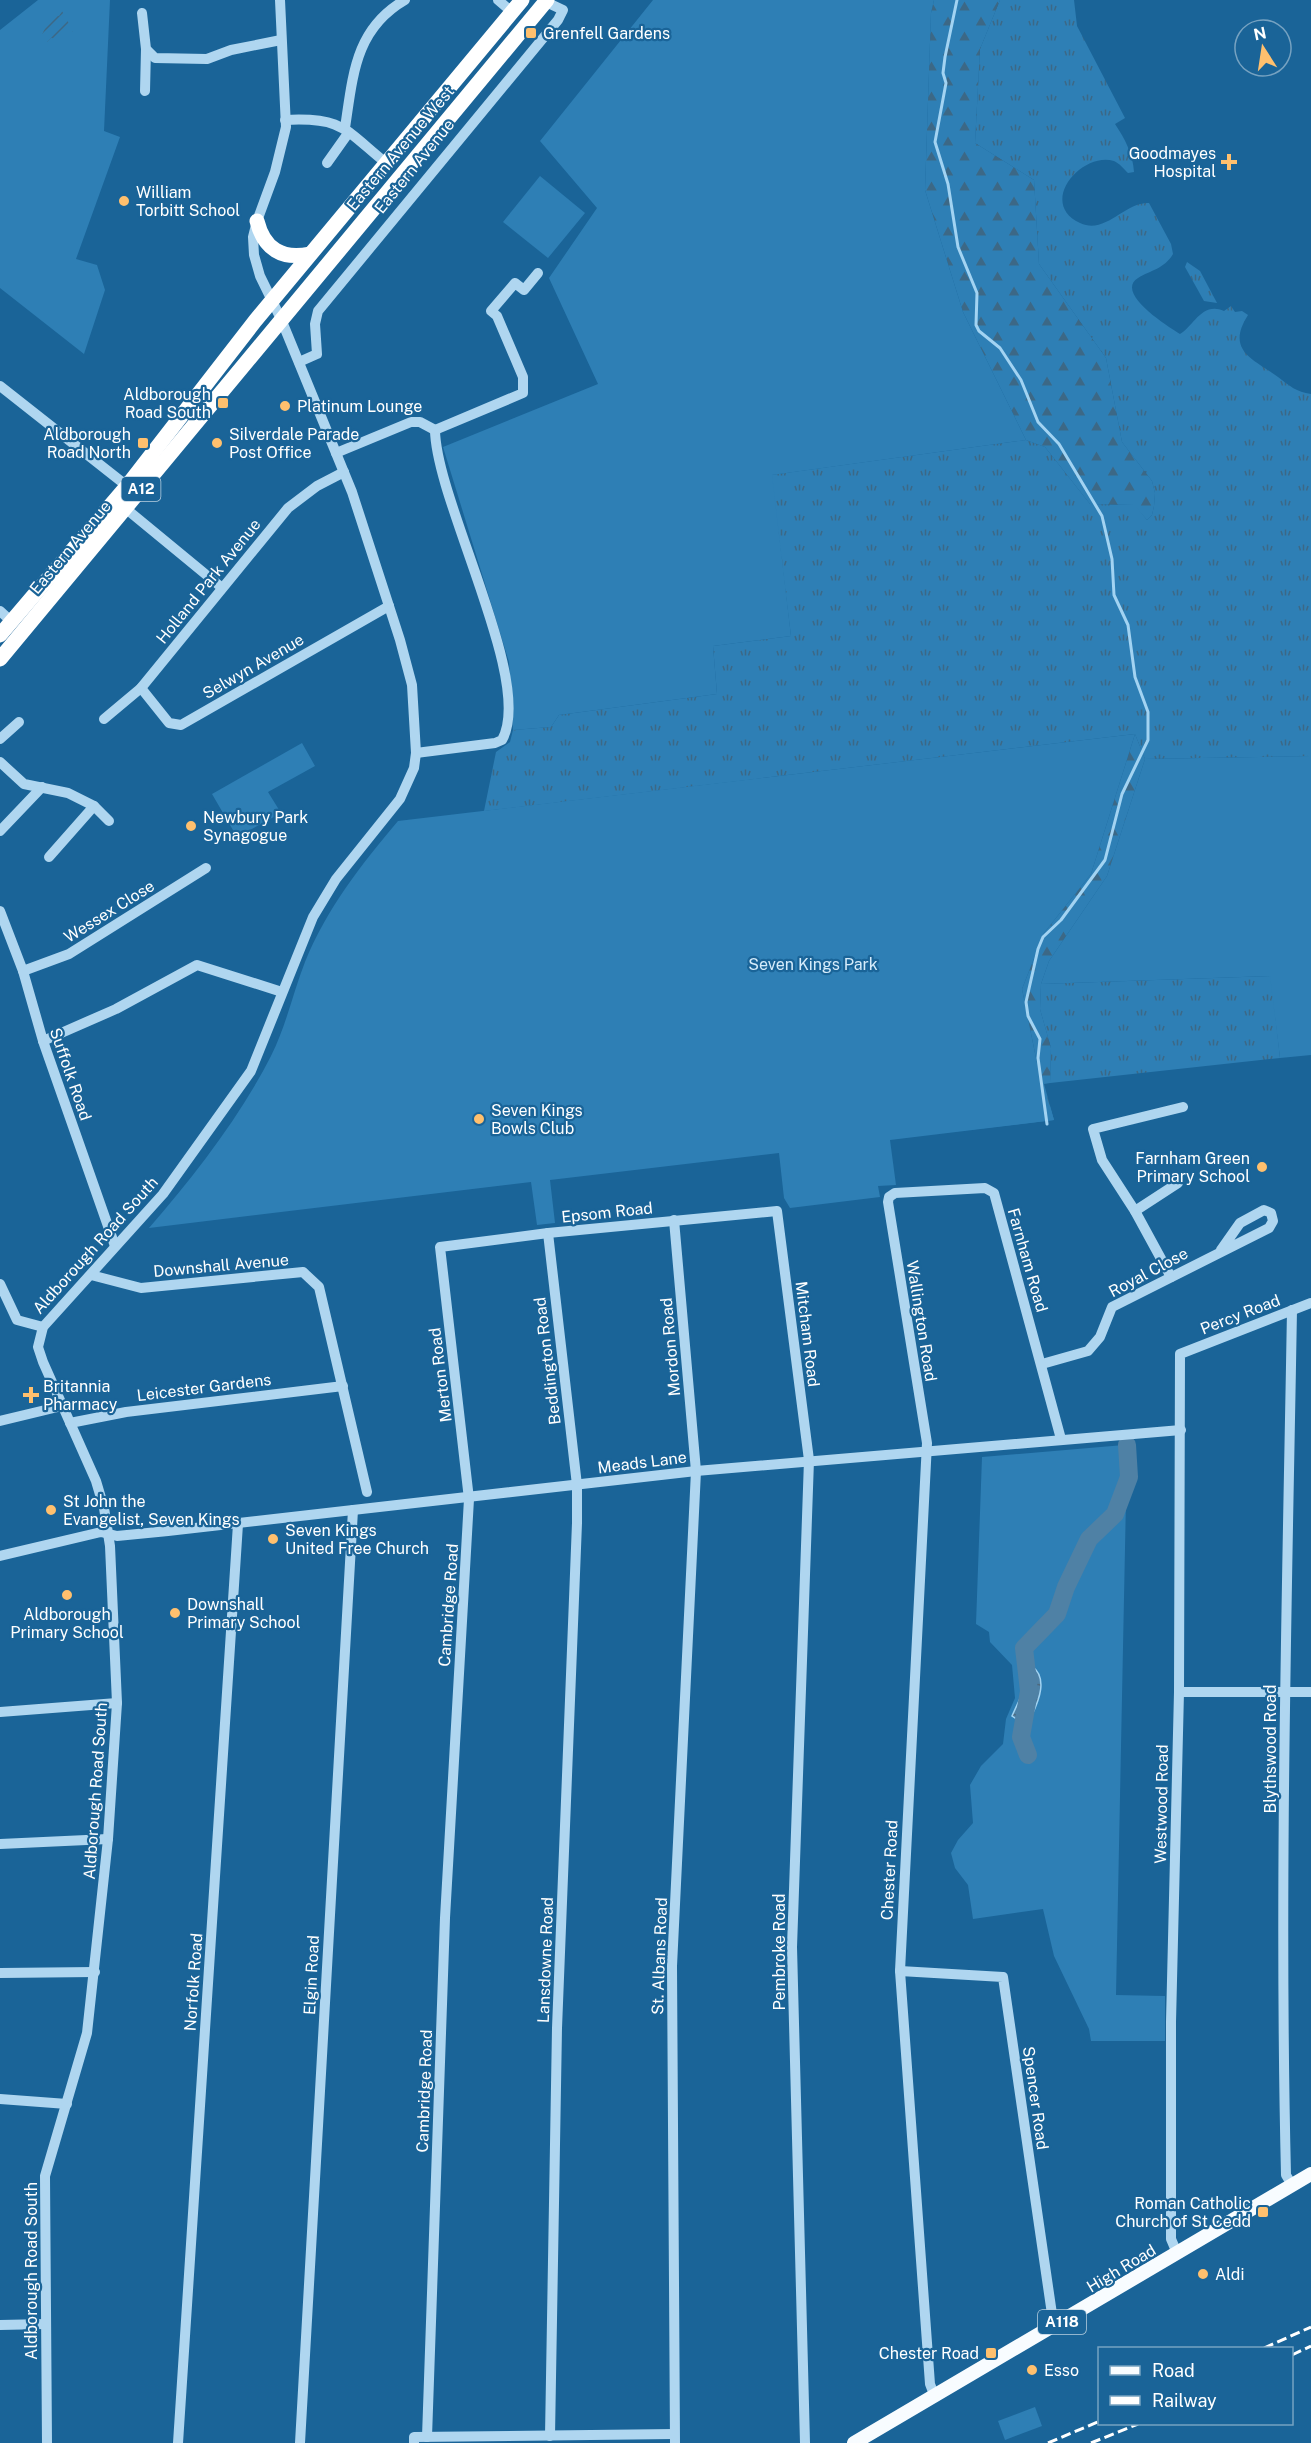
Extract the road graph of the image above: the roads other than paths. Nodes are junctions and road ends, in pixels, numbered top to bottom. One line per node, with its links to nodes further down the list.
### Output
1 (280, 0): 7 (street, Aldborough Road South)
2 (405, 0): 11 (street)
3 (498, 0): 5 (street)
4 (546, 1): 18 (highway, Eastern Avenue West / A12); 19 (street, Eastern Avenue)
5 (517, 6): 13 (highway, Eastern Avenue West / A12)
6 (142, 13): 8 (street)
7 (281, 40): 8 (street); 10 (street, Aldborough Road South)
8 (146, 50): 9 (street)
9 (146, 91)
10 (285, 120): 11 (street); 14 (street, Aldborough Road South)
11 (347, 130): 12 (street); 13 (street)
12 (327, 162)
13 (386, 163): 15 (highway, Eastern Avenue West / A12)
14 (257, 221): 15 (highway); 17 (street, Aldborough Road South)
15 (310, 254): 17 (highway, Eastern Avenue West / A12)
16 (538, 273): 21 (street)
17 (271, 302): 18 (street, Aldborough Road South); 24 (highway, Eastern Avenue / A12)
18 (281, 319): 19 (street, Aldborough Road South); 25 (highway, Eastern Avenue / A12)
19 (299, 362): 22 (street, Aldborough Road South)
20 (0, 386): 24 (street)
21 (435, 430): 22 (street); 36 (street)
22 (336, 453): 23 (street, Aldborough Road South)
23 (344, 472): 26 (street, Holland Park Avenue); 27 (street, Aldborough Road South)
24 (127, 486): 29 (highway, Eastern Avenue / A12)
25 (125, 508): 26 (street); 31 (highway, Eastern Avenue / A12)
26 (221, 587): 32 (street, Holland Park Avenue)
27 (389, 606): 32 (street, Selwyn Avenue); 36 (street, Aldborough Road South)
28 (0, 611): 29 (street)
29 (12, 622): 30 (highway, Eastern Avenue / A12)
30 (0, 635)
31 (0, 659)
32 (141, 688): 33 (street, Holland Park Avenue)
33 (104, 719)
34 (19, 722): 35 (street)
35 (0, 739)
36 (416, 753): 46 (street, Aldborough Road South)
37 (0, 762): 38 (street)
38 (42, 787): 39 (street); 41 (street)
39 (94, 806): 40 (street); 42 (street)
40 (109, 821)
41 (0, 831)
42 (49, 857)
43 (206, 868): 45 (street, Wessex Close)
44 (0, 911): 45 (street, Suffolk Road)
45 (23, 971): 47 (street, Suffolk Road)
46 (282, 992): 47 (street); 55 (street, Aldborough Road South)
47 (43, 1041): 55 (street, Suffolk Road)
48 (1183, 1107): 52 (street)
49 (1178, 1183): 52 (street)
50 (889, 1197): 65 (street, Farnham Road); 72 (street, Wallington Road)
51 (777, 1211): 53 (street, Epsom Road); 73 (street, Mitcham Road)
52 (1135, 1211): 59 (street)
53 (674, 1220): 54 (street, Epsom Road); 74 (street, Mordon Road)
54 (548, 1233): 56 (street, Epsom Road); 75 (street, Beddington Road)
55 (115, 1246): 58 (street, Aldborough Road South)
56 (440, 1247): 77 (street, Merton Road)
57 (1221, 1250): 57 (street, Royal Close); 59 (street, Royal Close)
58 (91, 1275): 63 (street, Aldborough Road South); 66 (street, Downshall Avenue)
59 (1171, 1277): 65 (street, Royal Close)
60 (2, 1290): 63 (street)
61 (1311, 1303): 62 (street, Percy Road)
62 (1292, 1310): 64 (street, Percy Road); 82 (street, Blythswood Road)
63 (42, 1327): 67 (street, Aldborough Road South)
64 (1180, 1354): 70 (street, Westwood Road)
65 (1042, 1364): 71 (street, Farnham Road)
66 (342, 1386): 69 (street, Leicester Gardens); 76 (street, Downshall Avenue)
67 (62, 1406): 68 (street); 69 (street, Aldborough Road South)
68 (0, 1421)
69 (70, 1423): 80 (street, Aldborough Road South)
70 (1181, 1430): 71 (street, Meads Lane); 83 (street, Westwood Road)
71 (1061, 1439): 72 (street, Meads Lane)
72 (926, 1451): 73 (street, Meads Lane); 89 (street, Chester Road)
73 (809, 1461): 74 (street, Meads Lane); 108 (street, Pembroke Road)
74 (696, 1471): 75 (street, Meads Lane); 103 (street, St. Albans Road)
75 (577, 1485): 77 (street, Meads Lane); 101 (street, Lansdowne Road)
76 (367, 1492)
77 (469, 1499): 78 (street, Meads Lane); 102 (street, Cambridge Road)
78 (353, 1510): 79 (street, Meads Lane); 106 (street, Elgin Road)
79 (238, 1524): 80 (street, Meads Lane); 105 (street, Norfolk Road)
80 (109, 1534): 81 (street, Meads Lane); 85 (street, Aldborough Road South)
81 (0, 1556)
82 (1285, 1691): 83 (street); 84 (street); 95 (street, Blythswood Road)
83 (1179, 1692): 96 (street, Westwood Road)
84 (1311, 1692)
85 (117, 1703): 86 (street); 87 (street, Aldborough Road South)
86 (0, 1712)
87 (108, 1839): 88 (street); 90 (street, Aldborough Road South)
88 (0, 1844)
89 (900, 1971): 99 (street, Spencer Road); 100 (street, Chester Road)
90 (95, 1972): 91 (street); 93 (street, Aldborough Road South)
91 (0, 1973)
92 (0, 2099): 93 (street)
93 (66, 2104): 97 (street, Aldborough Road South)
94 (1311, 2174): 95 (main road, High Road / A118)
95 (1292, 2185): 96 (main road, High Road / A118)
96 (1177, 2253): 99 (main road, High Road / A118)
97 (46, 2324): 98 (street); 104 (street, Aldborough Road South)
98 (0, 2325)
99 (1057, 2325): 100 (main road, High Road / A118)
100 (935, 2397): 109 (main road, High Road / A118)
101 (550, 2436): 102 (street); 103 (street)
102 (427, 2437): 107 (street)
103 (675, 2439)
104 (47, 2443)
105 (178, 2443)
106 (300, 2443)
107 (414, 2443)
108 (805, 2443)
109 (854, 2443)

